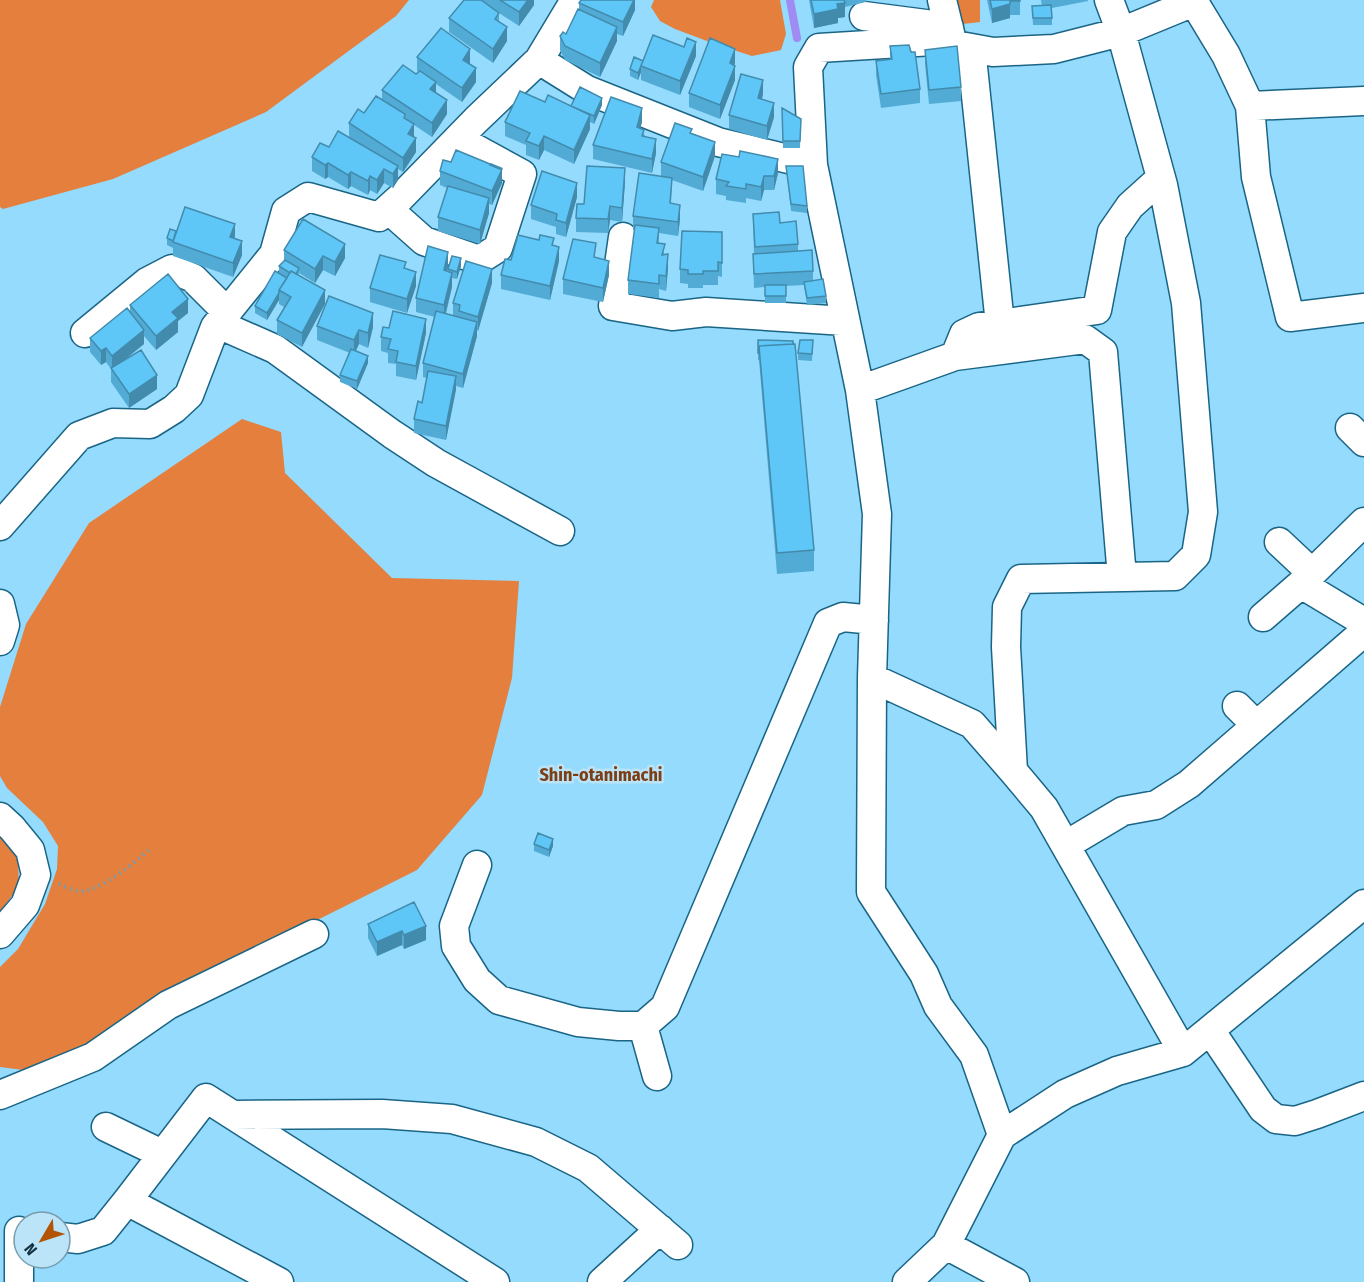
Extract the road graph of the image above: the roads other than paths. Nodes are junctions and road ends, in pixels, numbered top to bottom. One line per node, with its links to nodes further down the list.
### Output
1 (575, 0): 7 (street)
2 (942, 0): 6 (street)
3 (1109, 0): 5 (street)
4 (864, 16): 6 (street)
5 (1121, 32): 6 (street); 9 (street); 12 (street)
6 (957, 40): 11 (street); 18 (street)
7 (539, 60): 10 (street); 11 (street)
8 (1364, 101): 9 (street)
9 (1250, 106): 15 (street)
10 (458, 139): 13 (street); 13 (street)
11 (813, 165): 17 (street)
12 (1161, 178): 18 (street); 26 (street)
13 (388, 208): 16 (street)
14 (623, 237): 17 (street)
15 (1364, 308)
16 (222, 318): 19 (street); 23 (street); 24 (street)
17 (845, 321): 21 (street)
18 (1000, 324): 20 (street)
19 (86, 333)
20 (956, 356): 21 (street); 26 (street)
21 (860, 390): 30 (street)
22 (1364, 522): 27 (street)
23 (0, 526)
24 (560, 531)
25 (1279, 542): 27 (street)
26 (1122, 577): 35 (street)
27 (1307, 578): 29 (street); 31 (street)
28 (0, 604): 33 (street)
29 (1263, 617)
30 (874, 620): 34 (street); 42 (street)
31 (1364, 622)
32 (1364, 632): 37 (street)
33 (0, 641)
34 (872, 678): 35 (street); 50 (street)
35 (1013, 771): 37 (street)
36 (0, 817): 40 (street)
37 (1066, 844): 44 (street)
38 (477, 865): 42 (street)
39 (1364, 904): 43 (street)
40 (0, 934)
41 (315, 934): 46 (street)
42 (643, 1026): 45 (street)
43 (1210, 1030): 44 (street); 47 (street)
44 (1183, 1052): 50 (street)
45 (657, 1076)
46 (0, 1095)
47 (1364, 1096)
48 (234, 1115): 51 (street); 56 (street); 57 (street)
49 (106, 1126): 51 (street)
50 (1002, 1135): 54 (street)
51 (162, 1154): 52 (street)
52 (127, 1201): 53 (street); 55 (street)
53 (72, 1238)
54 (946, 1245): 58 (street); 59 (street)
55 (263, 1278)
56 (495, 1282)
57 (602, 1282)
58 (907, 1282)
59 (1015, 1282)

